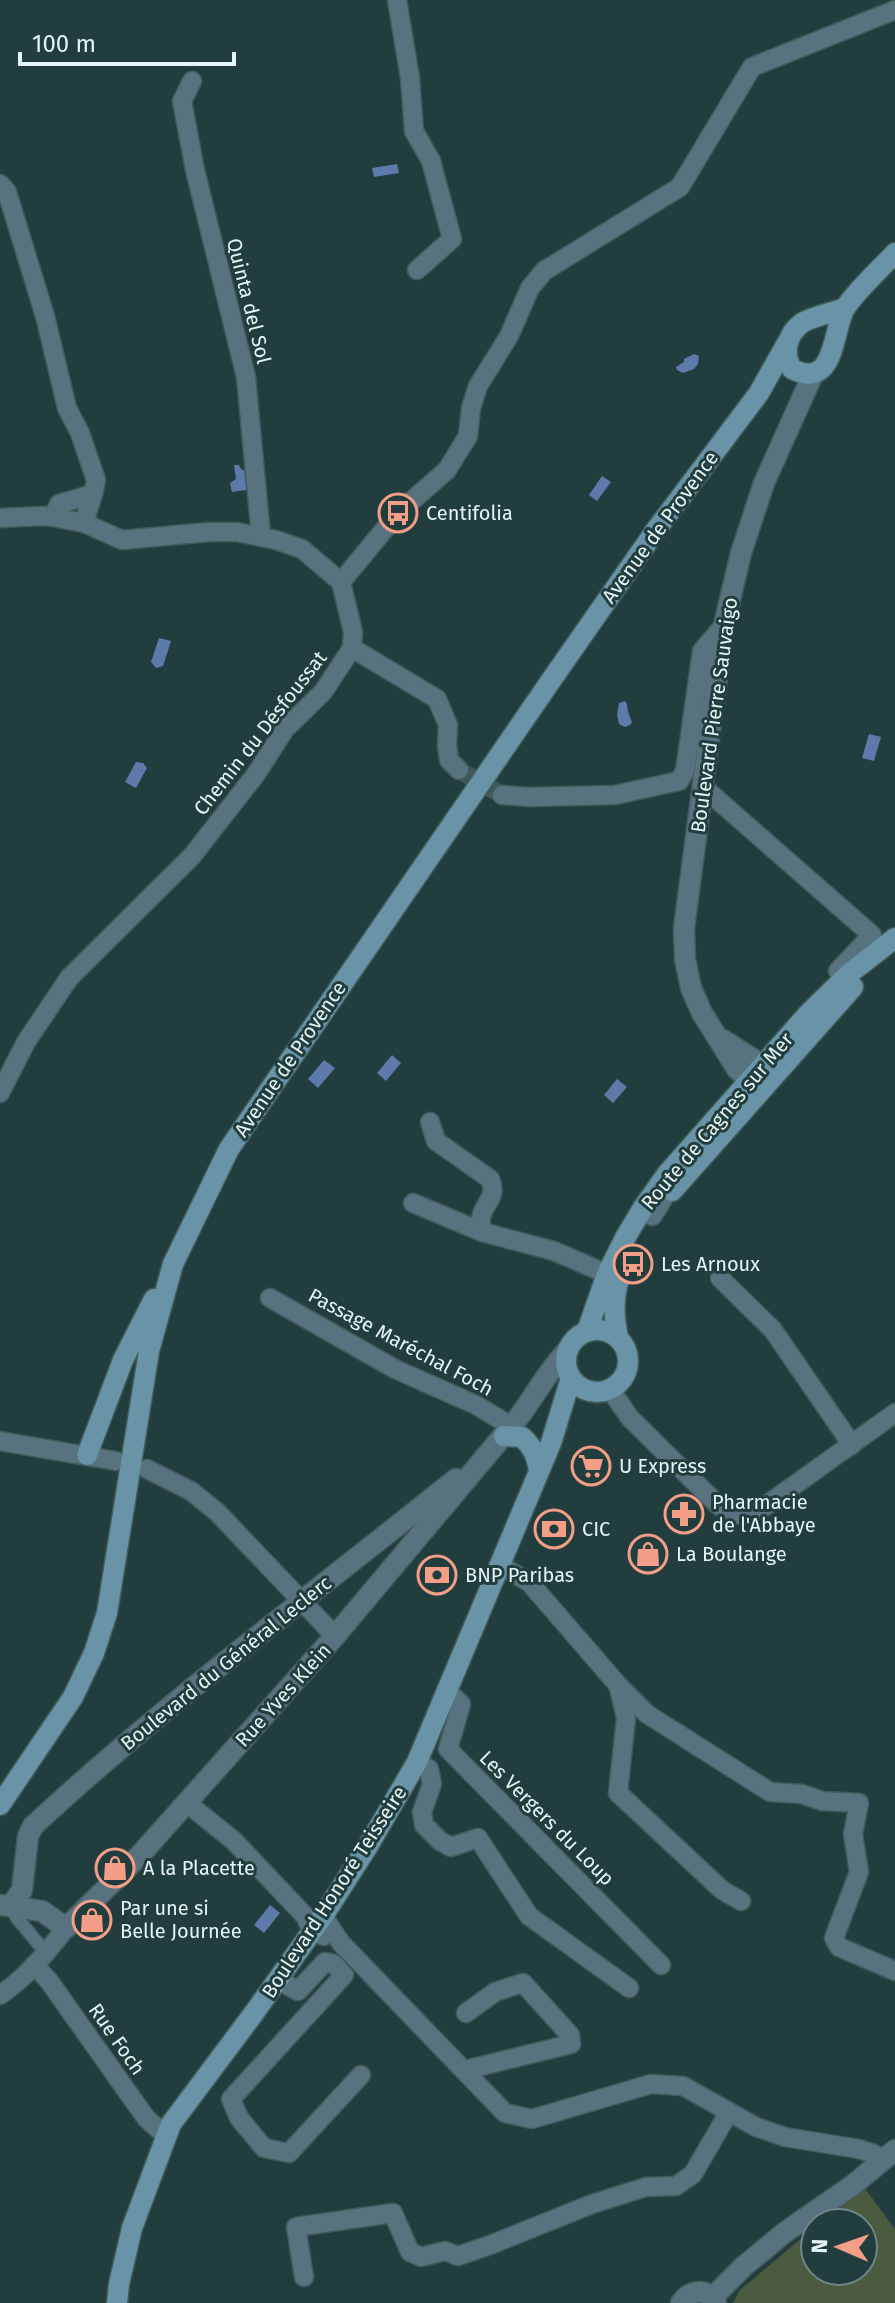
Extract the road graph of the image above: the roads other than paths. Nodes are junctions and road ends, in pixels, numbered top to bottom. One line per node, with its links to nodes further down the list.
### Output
1 (397, 0): 6 (street)
2 (895, 10): 18 (street)
3 (192, 81): 17 (street, Quinta del Sol)
4 (0, 184): 13 (street)
5 (895, 253): 7 (main road)
6 (417, 270)
7 (845, 308): 8 (main road); 9 (main road)
8 (817, 318): 9 (main road); 10 (main road)
9 (836, 334): 11 (main road)
10 (787, 343): 11 (main road); 12 (main road, Avenue de Provence)
11 (802, 372): 12 (main road, Avenue de Provence); 19 (street, Boulevard Pierre Sauvaigo)
12 (759, 393): 33 (main road, Avenue de Provence)
13 (93, 494): 14 (street); 16 (street)
14 (53, 517): 15 (street); 16 (street)
15 (0, 518)
16 (84, 523): 17 (street)
17 (261, 536): 18 (street)
18 (341, 582): 20 (street, Chemin du Désfoussat)
19 (724, 625): 22 (street, Boulevard Pierre Sauvaigo); 23 (street)
20 (352, 648): 21 (street); 28 (street, Chemin du Désfoussat)
21 (459, 770)
22 (703, 787): 25 (street); 27 (street, Boulevard Pierre Sauvaigo)
23 (502, 795)
24 (893, 940): 25 (main road, Route de Cagnes sur Mer)
25 (848, 984): 26 (main road, Route de Cagnes sur Mer); 27 (main road, Route de Cagnes sur Mer)
26 (821, 1023): 27 (main road); 31 (main road, Route de Cagnes sur Mer)
27 (757, 1074): 31 (street); 34 (main road, Route de Cagnes sur Mer)
28 (0, 1093)
29 (430, 1122): 32 (street)
30 (413, 1203): 32 (street)
31 (652, 1215): 38 (main road, Route de Cagnes sur Mer)
32 (482, 1232): 34 (street)
33 (173, 1264): 47 (main road); 59 (main road, Avenue de Provence)
34 (607, 1274): 37 (main road, Route de Cagnes sur Mer)
35 (720, 1278): 46 (street)
36 (270, 1298): 44 (street, Passage Maréchal Foch)
37 (587, 1331): 38 (main road); 39 (main road)
38 (618, 1338): 42 (main road)
39 (568, 1350): 40 (main road); 41 (street, Boulevard du Général Leclerc)
40 (580, 1384): 41 (street); 42 (main road); 50 (main road, Boulevard Honoré Teisseire)
41 (540, 1388): 44 (street, Boulevard du Général Leclerc)
42 (610, 1389): 46 (street)
43 (895, 1413): 46 (street)
44 (507, 1431): 50 (main road); 51 (street, Boulevard du Général Leclerc)
45 (0, 1441): 47 (street)
46 (852, 1445)
47 (87, 1455): 48 (street)
48 (116, 1461)
49 (147, 1469): 53 (street)
50 (539, 1470): 52 (main road, Boulevard Honoré Teisseire)
51 (425, 1515): 53 (street, Boulevard du Général Leclerc); 54 (street, Rue Yves Klein)
52 (499, 1565): 55 (street); 56 (main road, Boulevard Honoré Teisseire)
53 (301, 1601): 54 (street); 61 (street, Boulevard du Général Leclerc)
54 (335, 1636): 58 (street, Rue Yves Klein)
55 (618, 1685): 60 (street); 66 (street)
56 (446, 1690): 57 (main road, Boulevard Honoré Teisseire); 65 (street, Les Vergers du Loup)
57 (417, 1762): 62 (main road, Boulevard Honoré Teisseire); 68 (street)
58 (187, 1803): 62 (street); 63 (street, Rue Yves Klein)
59 (0, 1805)
60 (741, 1901)
61 (6, 1905): 63 (street); 64 (street)
62 (317, 1924): 67 (main road, Boulevard Honoré Teisseire); 71 (street)
63 (66, 1928): 64 (street)
64 (40, 1959): 69 (street); 74 (street, Rue Foch)
65 (661, 1965)
66 (895, 1971)
67 (278, 1980): 72 (street); 74 (main road, Boulevard Honoré Teisseire)
68 (629, 1988)
69 (0, 1995)
70 (466, 2013): 71 (street)
71 (465, 2070): 73 (street)
72 (361, 2075)
73 (729, 2112): 75 (street); 76 (street)
74 (166, 2136): 78 (main road, Boulevard Honoré Teisseire)
75 (888, 2155): 77 (street)
76 (304, 2277)
77 (714, 2300): 79 (street)
78 (117, 2303)
79 (681, 2303)

